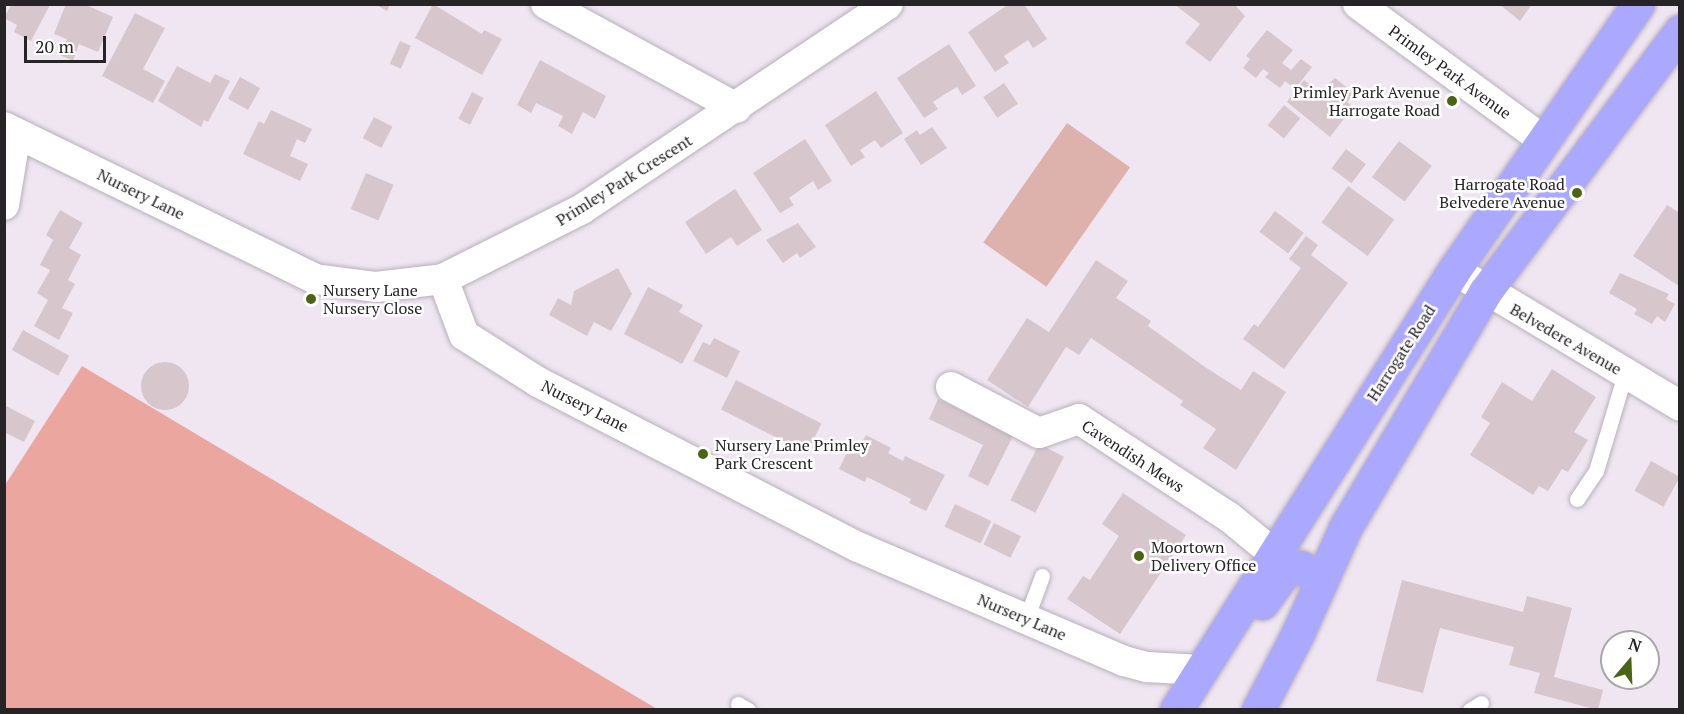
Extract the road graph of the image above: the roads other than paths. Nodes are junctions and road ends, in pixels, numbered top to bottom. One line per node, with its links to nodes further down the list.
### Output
1 (546, 4): 6 (street)
2 (888, 4): 6 (street, Primley Park Crescent)
3 (1358, 4): 8 (street, Primley Park Avenue)
4 (1638, 4): 8 (highway, Harrogate Road)
5 (1680, 31): 12 (highway)
6 (737, 108): 11 (street, Primley Park Crescent)
7 (10, 130): 9 (street); 11 (street, Nursery Lane)
8 (1543, 140): 10 (highway, Harrogate Road)
9 (4, 205)
10 (1454, 270): 12 (street, Belvedere Avenue); 17 (highway, Harrogate Road)
11 (443, 279): 20 (street, Nursery Lane)
12 (1485, 292): 13 (street, Belvedere Avenue); 19 (highway)
13 (1625, 374): 15 (street, Belvedere Avenue); 16 (lane)
14 (951, 387): 17 (street, Cavendish Mews)
15 (1680, 406)
16 (1577, 500)
17 (1273, 553): 21 (highway, Harrogate Road)
18 (1042, 576): 20 (lane)
19 (1322, 579): 21 (highway); 24 (highway)
20 (1026, 619): 22 (street, Nursery Lane)
21 (1224, 633): 22 (highway, Harrogate Road)
22 (1201, 670): 23 (highway, Harrogate Road)
23 (1176, 710)
24 (1258, 710)

